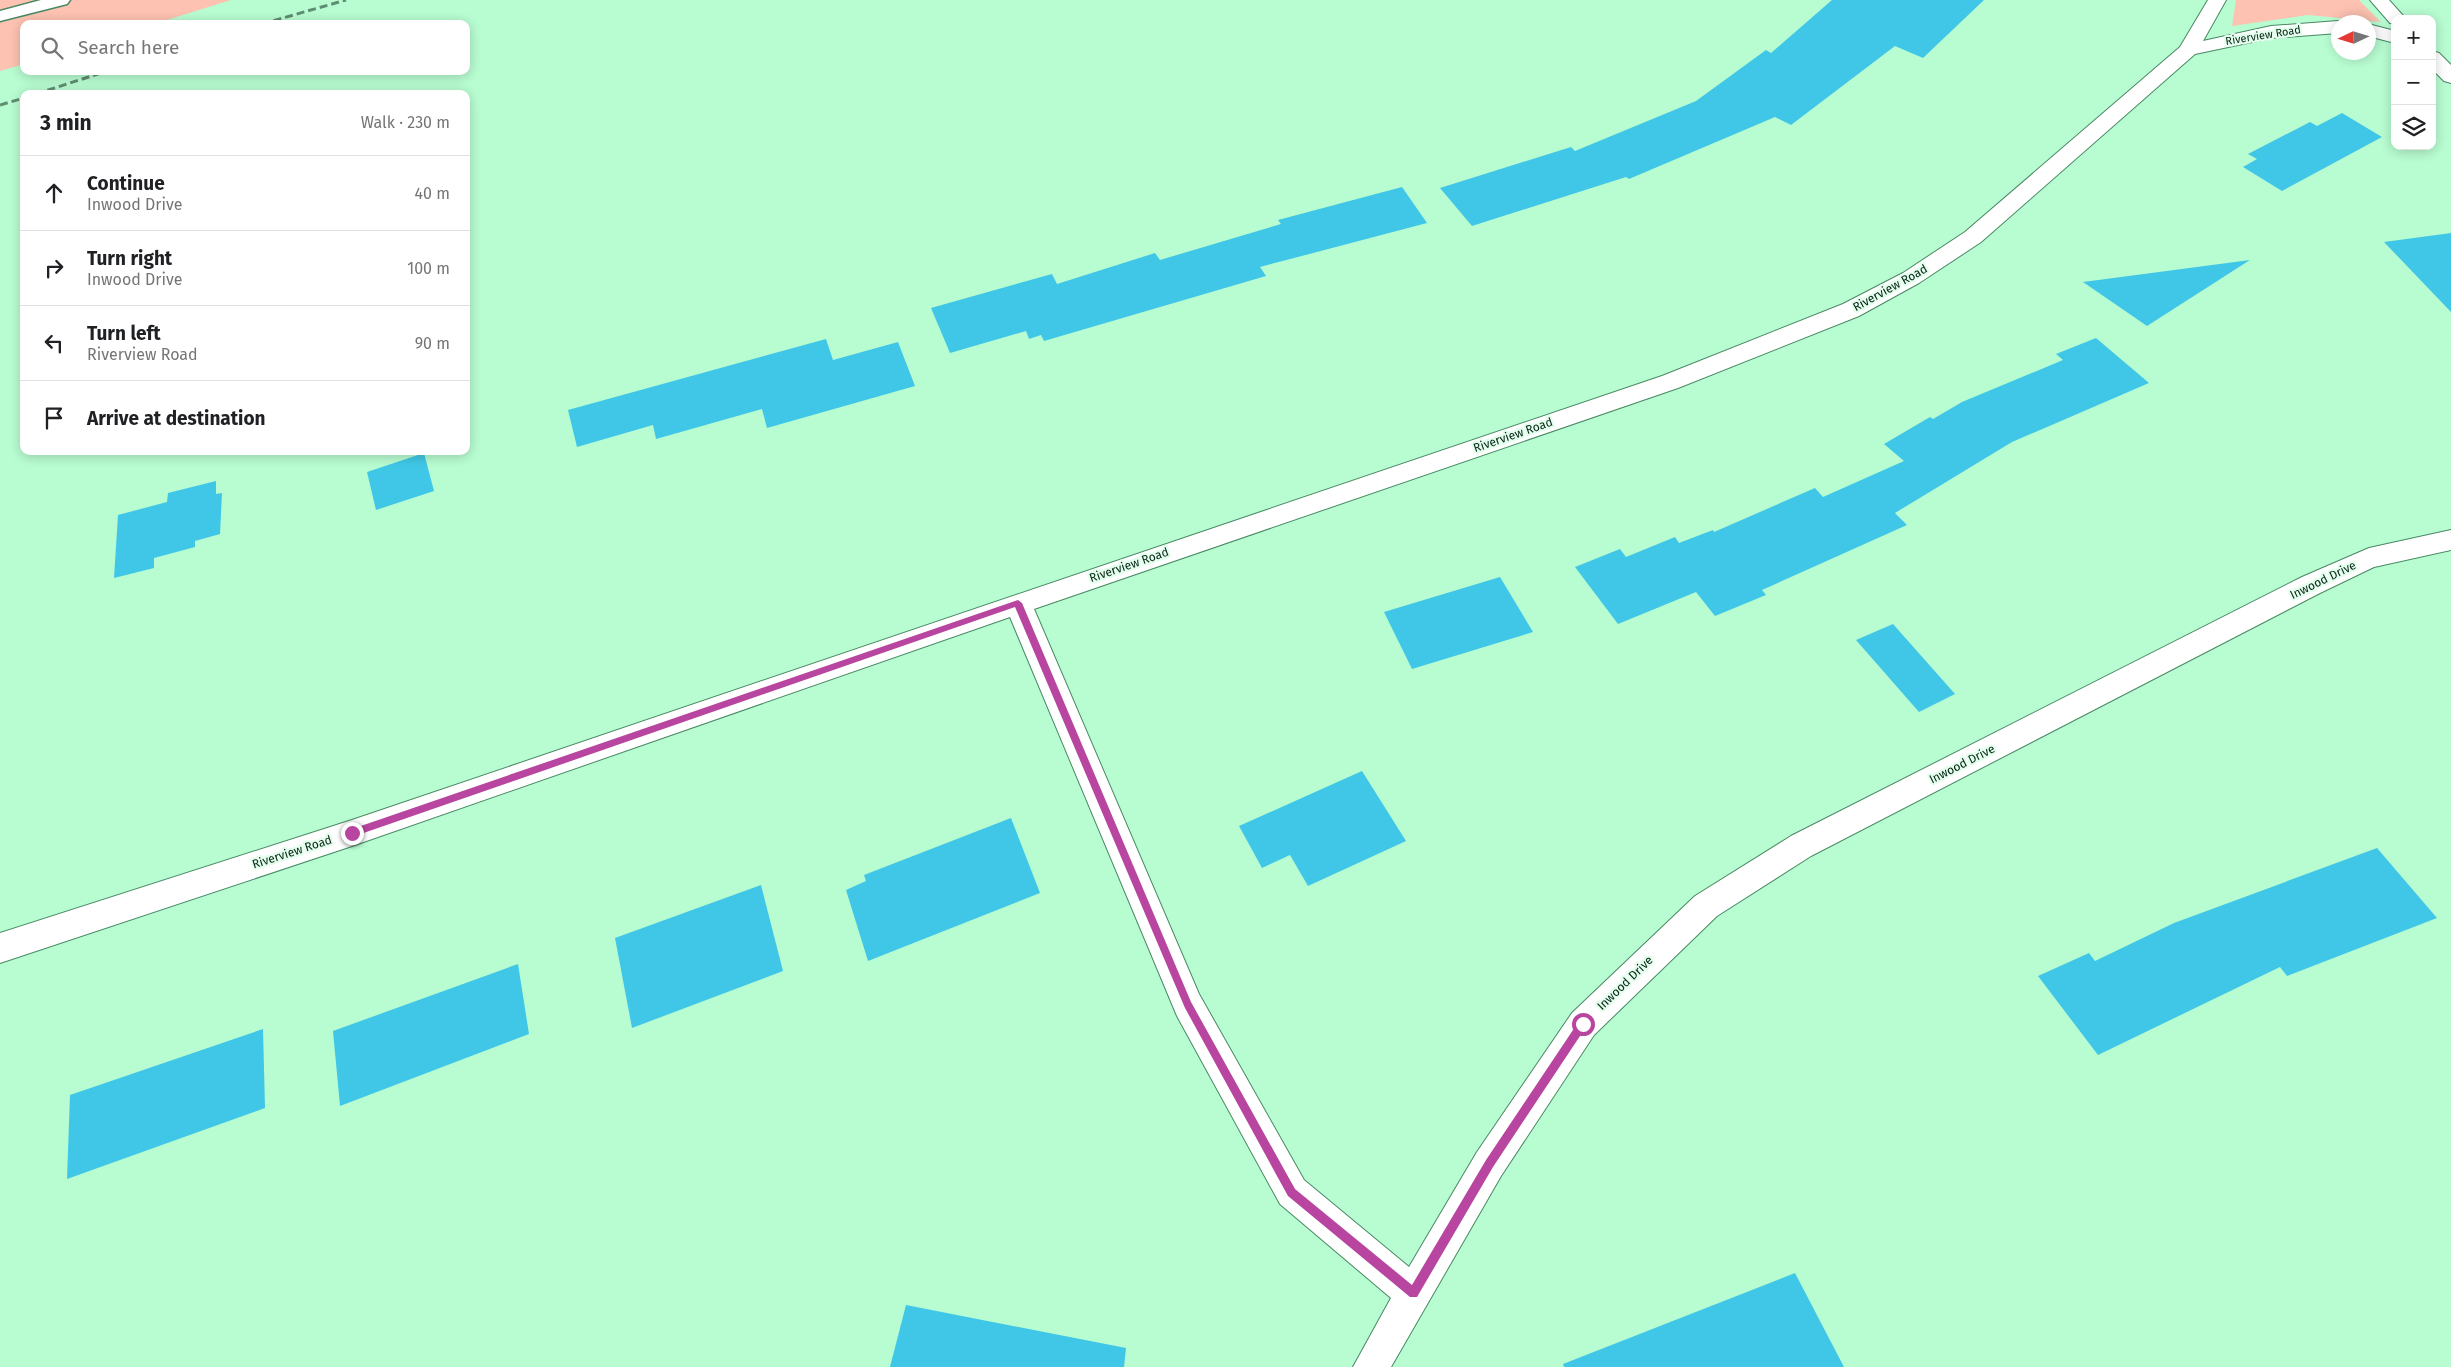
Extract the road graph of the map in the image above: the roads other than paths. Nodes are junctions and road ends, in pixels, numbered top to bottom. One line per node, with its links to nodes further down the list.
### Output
1 (61, 0): 5 (lane)
2 (2217, 0): 9 (street, Riverview Road)
3 (2379, 0): 4 (street)
4 (2393, 15)
5 (0, 16)
6 (2331, 27): 9 (street, Riverview Road)
7 (2376, 32): 8 (street)
8 (2391, 37)
9 (2188, 50): 13 (street, Riverview Road)
10 (2435, 60): 11 (street)
11 (2451, 77)
12 (2451, 540): 15 (street, Inwood Drive)
13 (1018, 603): 14 (street, Riverview Road); 15 (street)
14 (0, 948)
15 (1413, 1293): 16 (street, Inwood Drive)
16 (1371, 1367)

